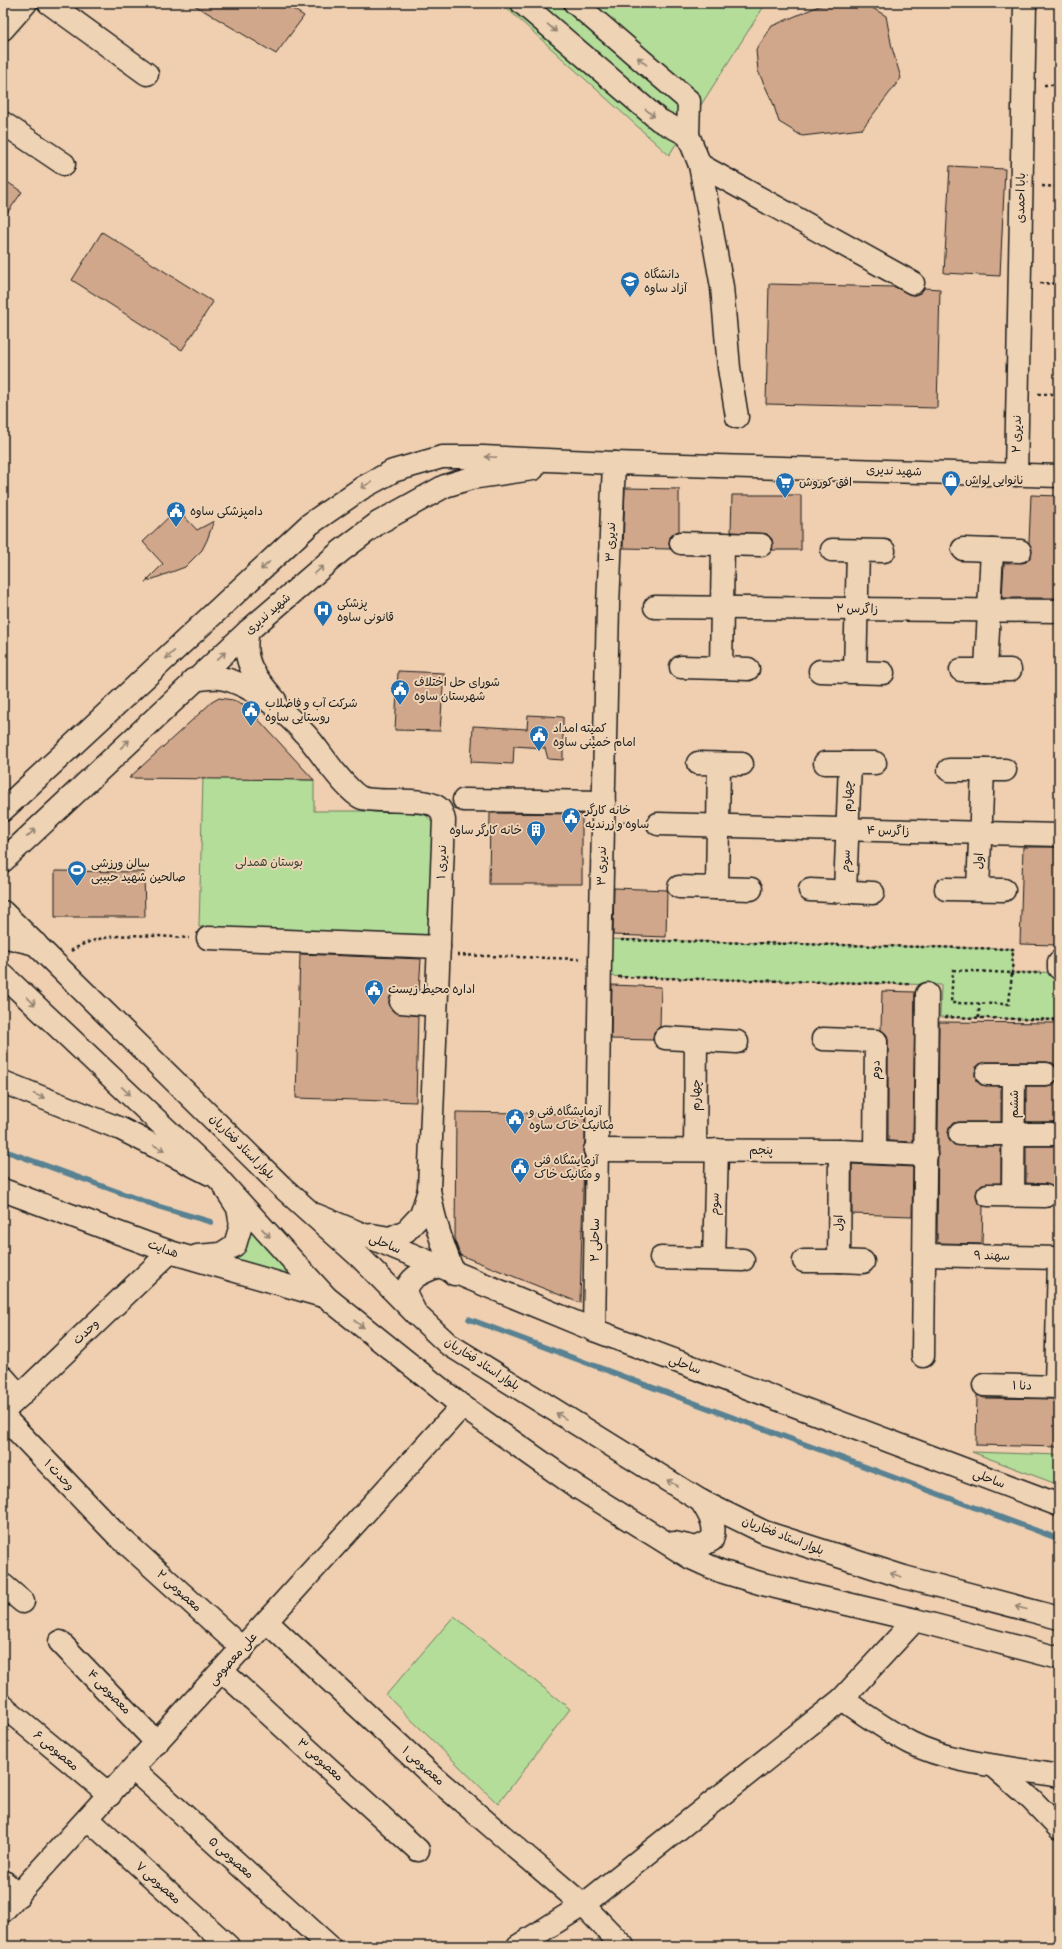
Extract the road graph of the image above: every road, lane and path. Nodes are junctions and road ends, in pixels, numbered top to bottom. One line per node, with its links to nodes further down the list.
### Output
1 (26, 3): 6 (street)
2 (49, 3): 7 (street)
3 (522, 3): 9 (street, one-way to 9)
4 (575, 3): 9 (street, one-way to 4)
5 (1025, 3): 13 (street, بابا احمدی)
6 (3, 29)
7 (146, 74)
8 (3, 124): 10 (street)
9 (688, 135): 11 (street)
10 (64, 164)
11 (700, 165): 12 (street); 14 (street)
12 (913, 283)
13 (1018, 393): 17 (street, ندیری ۲)
14 (736, 418)
15 (586, 461): 16 (street, شهید ندیری); 33 (street, شهید ندیری, one-way to 15); 55 (street, شهید ندیری, one-way to 55)
16 (614, 463): 17 (street, شهید ندیری); 56 (street, ندیری ۳)
17 (1016, 475): 18 (street, شهید ندیری)
18 (1059, 476)
19 (682, 543): 20 (street)
20 (723, 544): 21 (street); 29 (street)
21 (761, 545)
22 (963, 549): 24 (street)
23 (832, 550): 25 (street)
24 (992, 550): 27 (street); 31 (street)
25 (858, 551): 26 (street); 30 (street)
26 (884, 551)
27 (1020, 551)
28 (655, 607): 29 (street, زاگرس ۲)
29 (722, 608): 30 (street, زاگرس ۲); 35 (street)
30 (857, 609): 31 (street, زاگرس ۲); 41 (street)
31 (989, 610): 32 (street, زاگرس ۲); 38 (street)
32 (1059, 611)
33 (248, 631): 43 (street, شهید ندیری, one-way to 33); 44 (street)
34 (681, 667): 35 (street)
35 (721, 668): 36 (street)
36 (748, 669)
37 (961, 670): 38 (street)
38 (986, 670): 39 (street)
39 (1010, 670)
40 (820, 671): 41 (street)
41 (855, 672): 42 (street)
42 (883, 673)
43 (193, 680): 44 (street, ندیری ۱); 62 (street, شهید ندیری, one-way to 43)
44 (286, 713): 76 (street, ندیری ۱)
45 (698, 763): 49 (street)
46 (825, 763): 47 (street)
47 (850, 763): 48 (street); 59 (street, چهارم)
48 (875, 763)
49 (719, 764): 50 (street); 58 (street)
50 (742, 764)
51 (949, 770): 52 (street)
52 (983, 770): 53 (street); 60 (street)
53 (1006, 770)
54 (464, 800): 56 (street)
55 (3, 810)
56 (604, 812): 57 (path); 77 (street, ندیری ۳)
57 (658, 824): 58 (street, زاگرس ۴)
58 (718, 826): 59 (street, زاگرس ۴); 64 (street)
59 (847, 830): 60 (street, زاگرس ۴); 70 (street, سوم)
60 (981, 833): 61 (street, زاگرس ۴); 68 (street, اول)
61 (1059, 835)
62 (3, 860)
63 (679, 887): 64 (street)
64 (717, 888): 65 (street)
65 (751, 889)
66 (946, 889): 68 (street)
67 (810, 890): 70 (street)
68 (978, 890): 69 (street)
69 (1004, 890)
70 (845, 892): 71 (street)
71 (873, 893)
72 (3, 912): 75 (street, بلوار استاد فخاریان)
73 (3, 936): 75 (street)
74 (208, 938): 76 (street); 78 (path)
75 (37, 944): 78 (street, بلوار استاد فخاریان)
76 (439, 950): 77 (path); 85 (street, ندیری ۱)
77 (600, 958): 80 (path); 82 (path); 100 (street, ندیری ۳)
78 (57, 963): 112 (street, بلوار استاد فخاریان)
79 (1054, 967): 80 (path)
80 (1012, 973): 84 (path); 84 (path)
81 (3, 975): 106 (street, one-way to 106)
82 (922, 989): 105 (street)
83 (401, 1002): 85 (street)
84 (979, 1003): 87 (path)
85 (436, 1005): 107 (street, ندیری ۱)
86 (940, 1017): 87 (path)
87 (979, 1018): 88 (path)
88 (1059, 1020)
89 (665, 1038): 91 (street)
90 (823, 1039): 104 (street, دوم)
91 (696, 1040): 92 (street); 101 (street, چهارم)
92 (737, 1042)
93 (987, 1074): 94 (street, ششم)
94 (1014, 1074): 95 (street, ششم); 97 (street, ششم)
95 (1046, 1074)
96 (3, 1082): 106 (street, one-way to 106)
97 (1014, 1133): 98 (street); 99 (street); 110 (street)
98 (960, 1134)
99 (1059, 1134)
100 (596, 1150): 101 (street, پنجم); 126 (street, ساحلی ۲)
101 (695, 1150): 102 (street, پنجم)
102 (717, 1150): 103 (street, پنجم); 118 (street, سوم)
103 (840, 1151): 104 (street, پنجم); 121 (street, اول)
104 (875, 1152): 105 (street, پنجم)
105 (926, 1155): 115 (street)
106 (221, 1183): 114 (street); 124 (street, one-way to 124)
107 (429, 1189): 113 (street); 123 (street)
108 (3, 1190): 114 (street, هدایت)
109 (988, 1195): 110 (street)
110 (1014, 1196): 111 (street)
111 (1045, 1196)
112 (316, 1215): 113 (street, ساحلی); 125 (street, بلوار استاد فخاریان)
113 (356, 1232): 123 (street, ساحلی)
114 (178, 1255): 124 (street, هدایت); 131 (street, وحدت)
115 (925, 1255): 117 (street, سهند ۹); 127 (street)
116 (661, 1258): 118 (street)
117 (1059, 1258): 130 (street)
118 (714, 1259): 119 (street)
119 (743, 1260)
120 (804, 1261): 121 (street)
121 (838, 1261): 122 (street)
122 (863, 1262)
123 (446, 1270): 125 (street); 126 (street, ساحلی)
124 (326, 1298): 132 (street, one-way to 132)
125 (416, 1314): 135 (street, بلوار استاد فخاریان, one-way to 125)
126 (594, 1330): 136 (street, ساحلی)
127 (923, 1356)
128 (3, 1377): 131 (street)
129 (984, 1385): 130 (street, دنا ۱)
130 (1057, 1387)
131 (20, 1396): 133 (street, وحدت)
132 (462, 1406): 138 (street); 143 (street, علی معصومی)
133 (3, 1412)
134 (3, 1416): 137 (street, وحدت ۱)
135 (701, 1501): 138 (street); 141 (street, بلوار استاد فخاریان, one-way to 135)
136 (1059, 1505)
137 (115, 1533): 145 (street, معصومی ۲)
138 (661, 1540): 142 (street)
139 (3, 1585): 140 (street)
140 (23, 1602)
141 (1059, 1618)
142 (915, 1620): 146 (street); 148 (street)
143 (267, 1622): 145 (street, علی معصومی); 159 (street, معصومی ۱)
144 (60, 1642): 150 (street, معصومی ۴)
145 (242, 1649): 147 (street, علی معصومی)
146 (1059, 1658)
147 (222, 1671): 150 (street, علی معصومی); 157 (street, معصومی ۳)
148 (842, 1699): 151 (street); 159 (street)
149 (3, 1706): 154 (street, معصومی ۶)
150 (157, 1743): 152 (street, علی معصومی)
151 (990, 1764): 153 (street); 156 (street)
152 (133, 1769): 154 (street, علی معصومی); 162 (street, معصومی ۵)
153 (1059, 1776)
154 (110, 1795): 155 (street, علی معصومی)
155 (88, 1819): 158 (street, علی معصومی); 161 (street, معصومی ۷)
156 (1059, 1828)
157 (418, 1850)
158 (11, 1888): 160 (street, علی معصومی)
159 (583, 1905): 163 (street); 164 (street, معصومی ۱)
160 (3, 1911)
161 (228, 1946)
162 (329, 1946)
163 (518, 1946)
164 (623, 1946)

